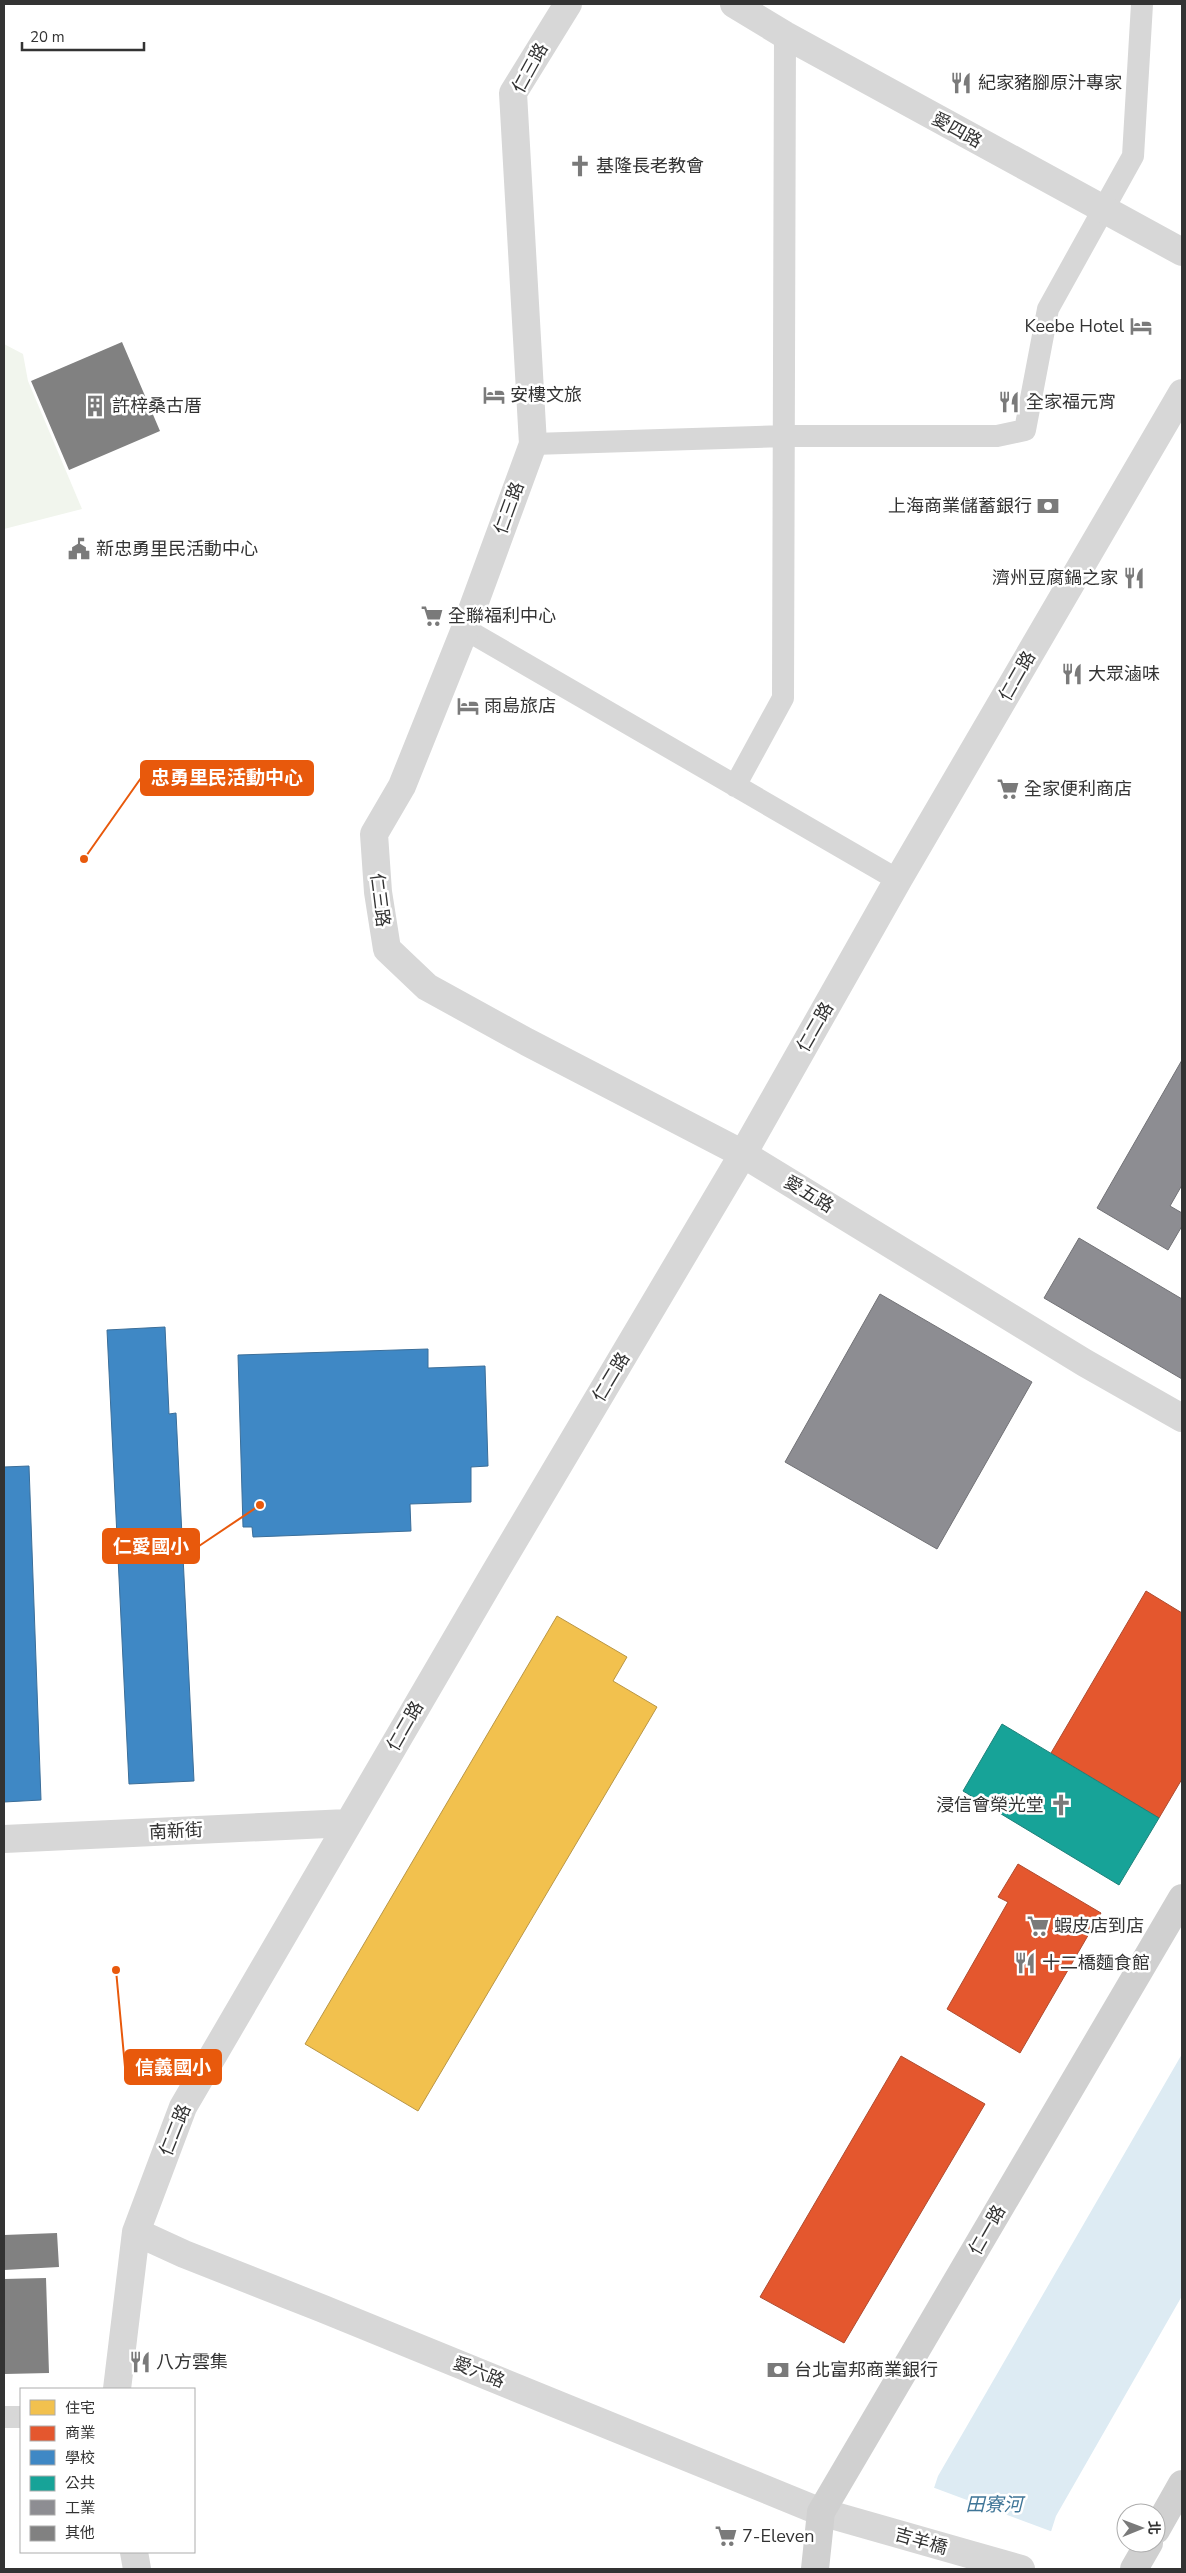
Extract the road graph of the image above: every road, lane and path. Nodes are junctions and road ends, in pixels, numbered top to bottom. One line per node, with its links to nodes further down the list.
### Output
1 (568, 4): 9 (street, 仁三路)
2 (734, 4): 4 (street, 愛四路)
3 (1142, 4): 5 (lane)
4 (786, 35): 5 (street, 愛四路); 8 (lane)
5 (1103, 210): 6 (street, 愛四路); 8 (lane)
6 (1182, 252)
7 (1182, 393): 12 (street, 仁二路)
8 (785, 436): 9 (lane); 11 (lane)
9 (532, 444): 10 (street, 仁三路)
10 (465, 629): 11 (lane); 13 (street, 仁三路)
11 (735, 786): 12 (lane)
12 (898, 880): 14 (street, 仁二路)
13 (427, 987): 14 (street, 愛五路)
14 (743, 1154): 15 (street, 愛五路); 16 (street, 仁二路)
15 (1182, 1418)
16 (348, 1823): 17 (street, 南新街); 19 (street, 仁二路)
17 (4, 1839)
18 (1182, 1898): 24 (street, 仁一路)
19 (136, 2232): 20 (street, 仁二路); 24 (street, 愛六路)
20 (117, 2388)
21 (4, 2417): 22 (lane)
22 (20, 2417)
23 (1182, 2484): 25 (street)
24 (821, 2512): 29 (street, 仁一路); 30 (street, 吉羊橋)
25 (1166, 2512)
26 (134, 2553): 28 (street)
27 (1143, 2553): 31 (street)
28 (137, 2569)
29 (815, 2569)
30 (1021, 2569)
31 (1134, 2569)

